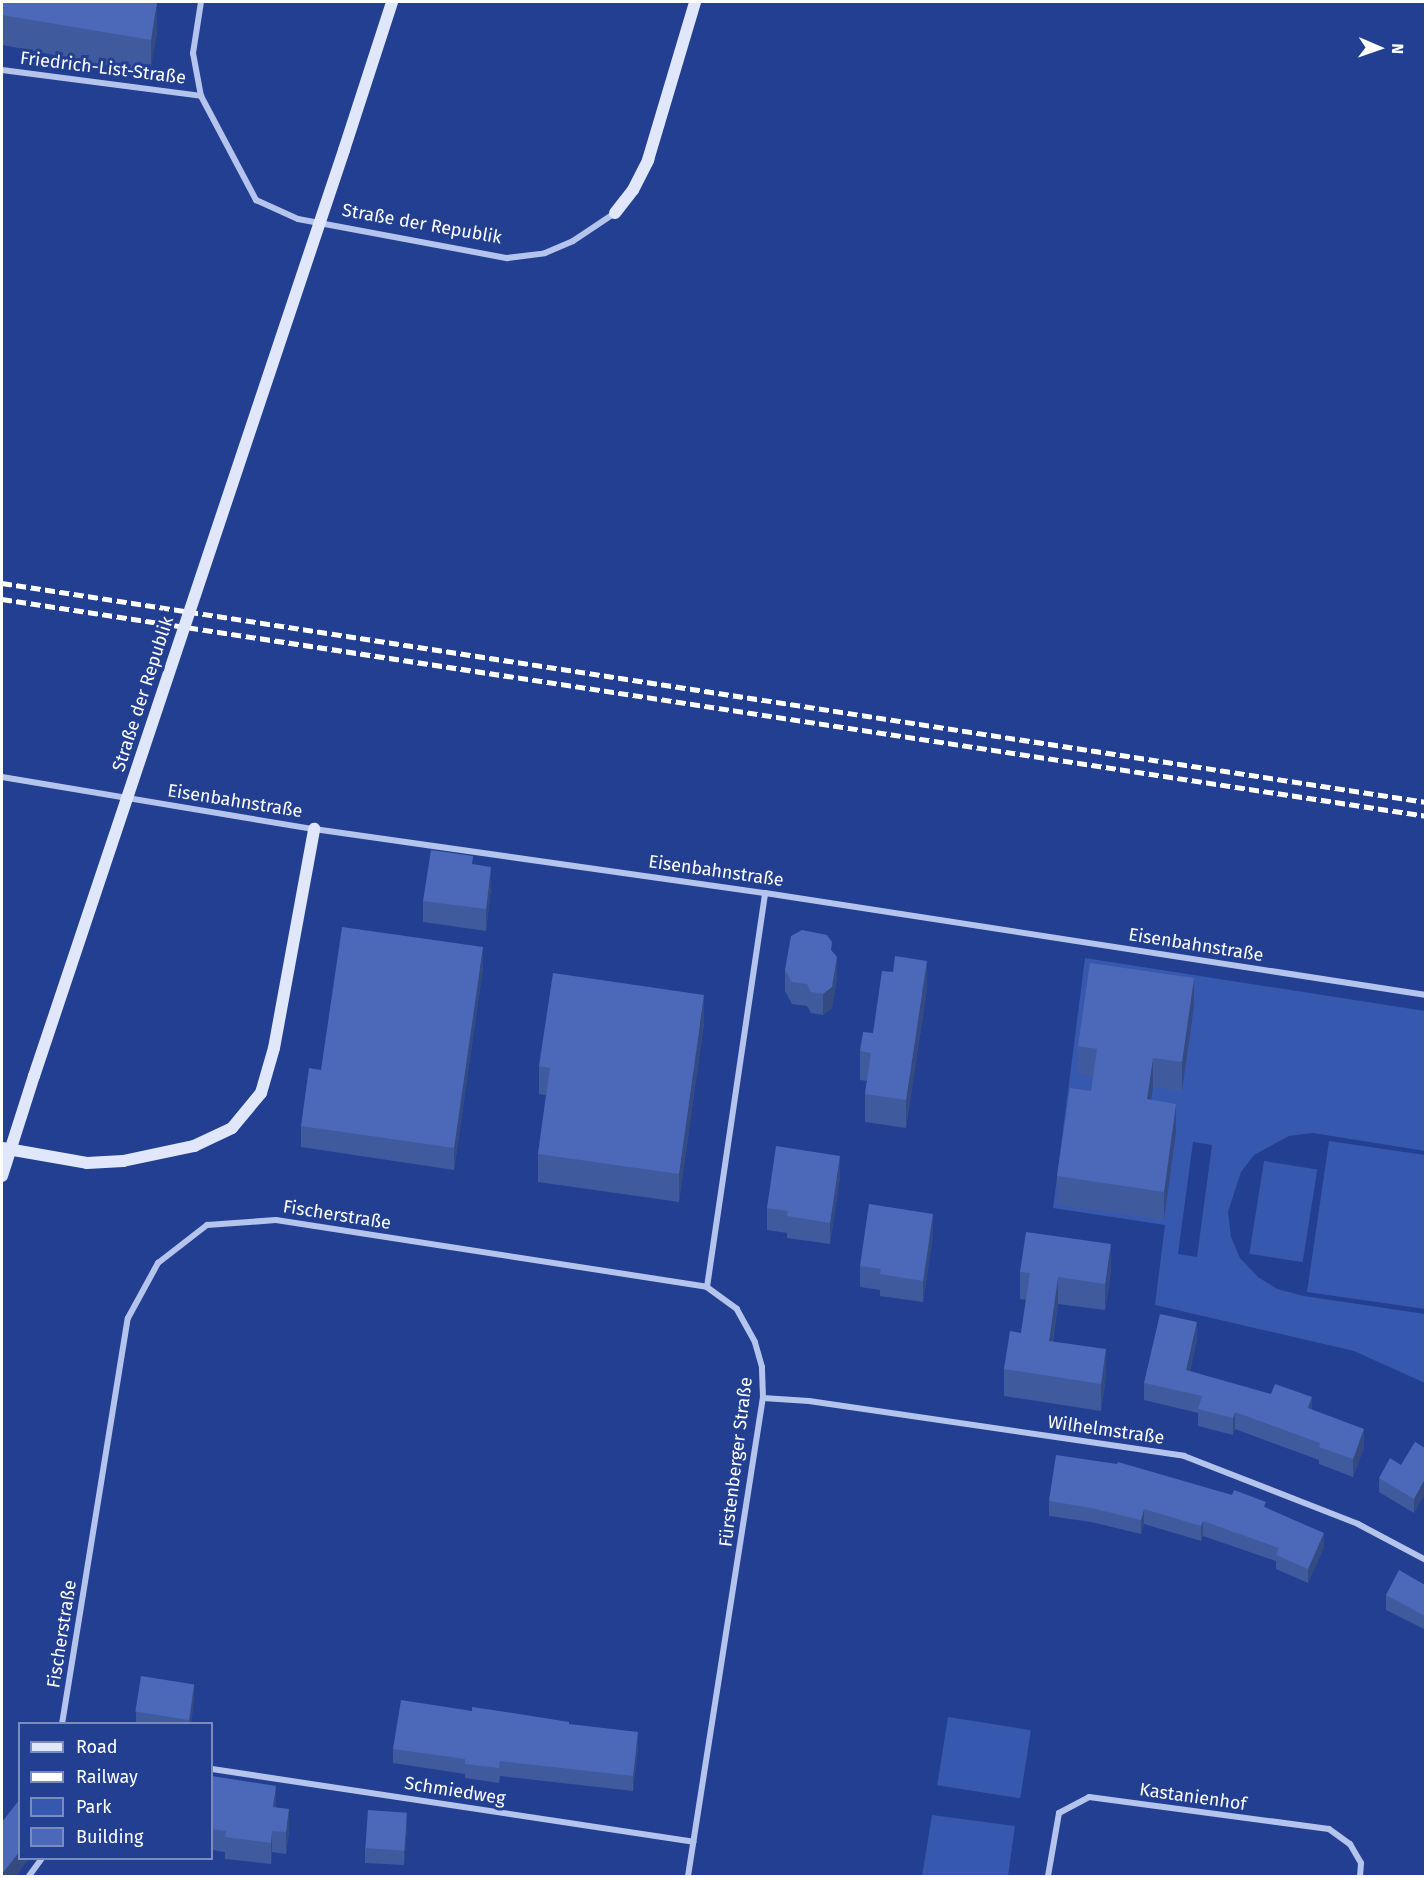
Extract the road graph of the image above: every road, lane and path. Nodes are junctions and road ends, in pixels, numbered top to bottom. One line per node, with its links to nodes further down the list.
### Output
1 (201, 2): 5 (street, Straße der Republik)
2 (392, 2): 11 (main road, Straße der Republik, bridge)
3 (695, 2): 6 (main road)
4 (2, 70): 5 (street, Friedrich-List-Straße)
5 (201, 96): 6 (street, Straße der Republik)
6 (615, 213)
7 (2, 777): 8 (street, Eisenbahnstraße)
8 (314, 829): 9 (street, Eisenbahnstraße); 11 (main road)
9 (765, 893): 10 (street, Eisenbahnstraße); 13 (street)
10 (1425, 995)
11 (5, 1149): 12 (main road, Straße der Republik)
12 (2, 1176)
13 (707, 1287): 14 (street, Fürstenberger Straße); 16 (street, Fischerstraße)
14 (763, 1398): 15 (street, Wilhelmstraße); 18 (street, Fürstenberger Straße)
15 (1425, 1560)
16 (62, 1722)
17 (213, 1769): 18 (street, Schmiedweg)
18 (693, 1842): 21 (street, Fürstenberger Straße)
19 (41, 1860): 20 (street)
20 (29, 1876)
21 (688, 1876)
22 (1048, 1876): 23 (street, Kastanienhof)
23 (1360, 1876)

